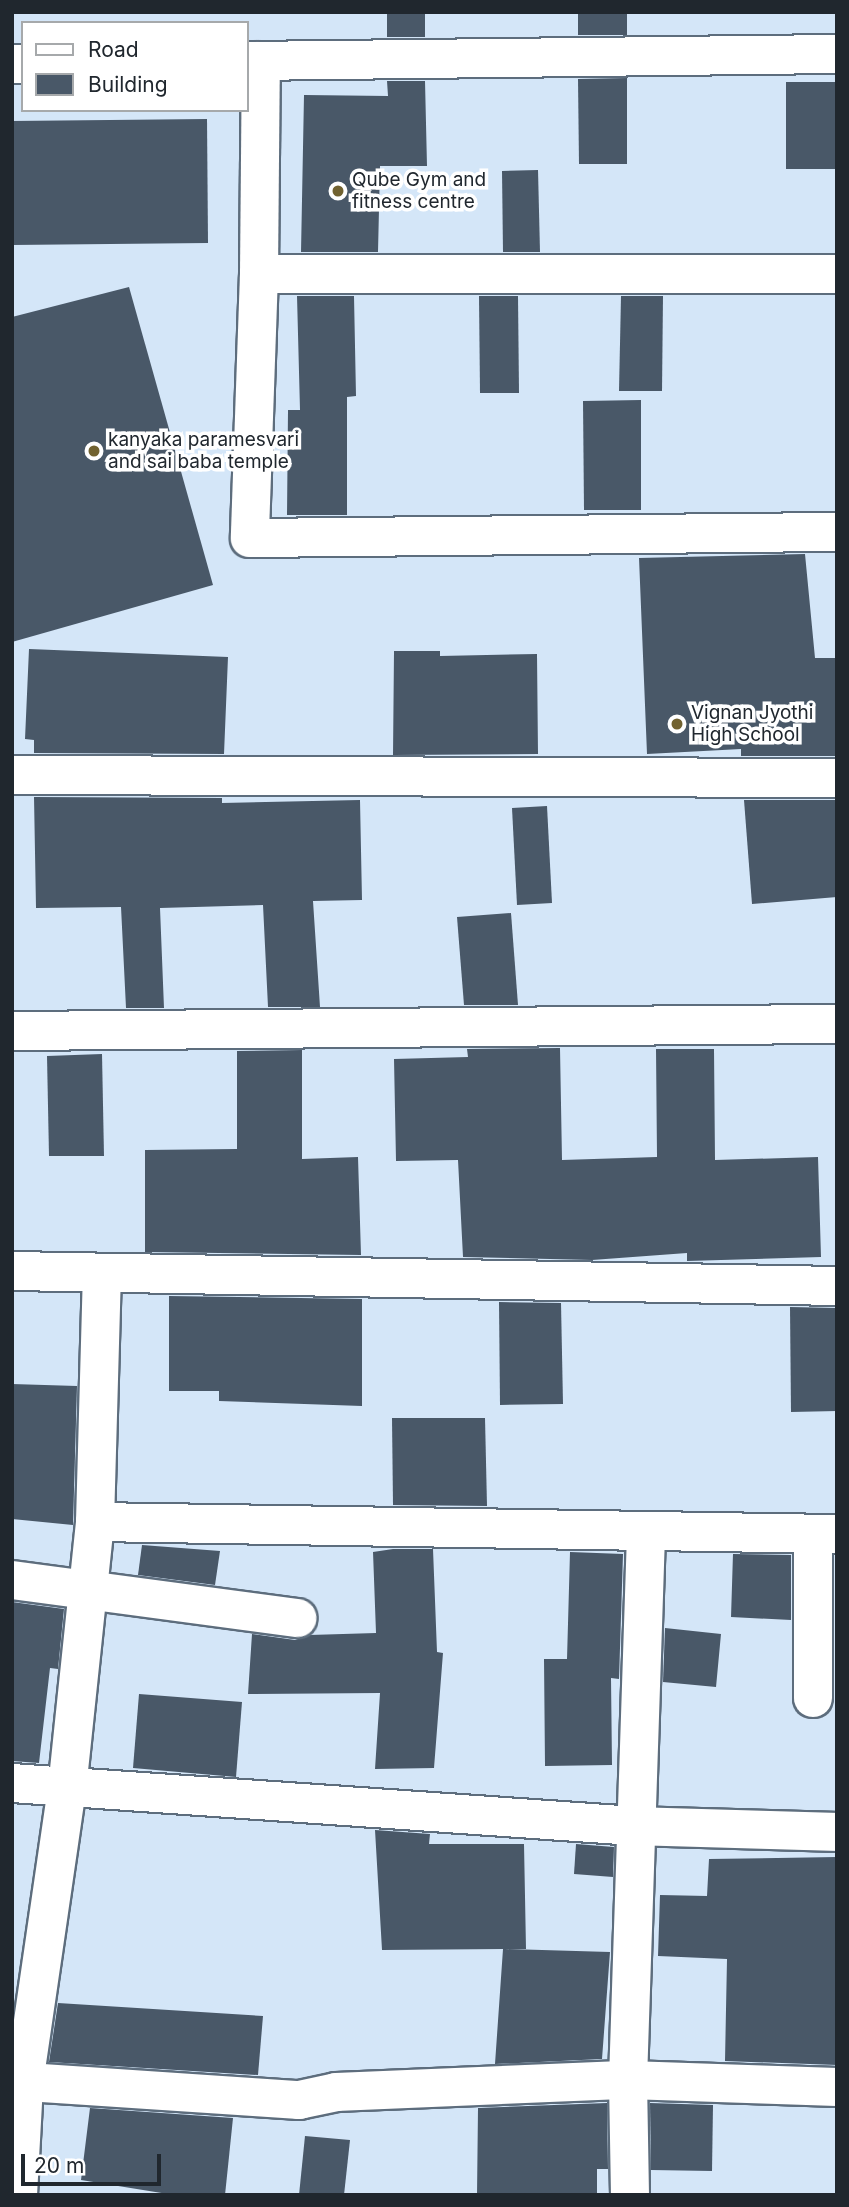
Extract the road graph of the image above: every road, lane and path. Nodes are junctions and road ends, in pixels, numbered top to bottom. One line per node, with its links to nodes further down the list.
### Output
1 (837, 54): 2 (street)
2 (254, 61): 3 (street)
3 (259, 274): 4 (street); 5 (street)
4 (837, 274)
5 (837, 532)
6 (12, 775): 7 (street)
7 (837, 778)
8 (837, 1024): 9 (street)
9 (12, 1031)
10 (12, 1271): 11 (street)
11 (102, 1274): 12 (street); 13 (street)
12 (837, 1286)
13 (95, 1522): 14 (street); 17 (street)
14 (646, 1534): 15 (street); 22 (street)
15 (825, 1534): 19 (street)
16 (12, 1580): 17 (street)
17 (89, 1588): 18 (street); 21 (street)
18 (297, 1618)
19 (813, 1698)
20 (12, 1783): 21 (street)
21 (67, 1789): 22 (street); 25 (street)
22 (634, 1826): 23 (street); 24 (street)
23 (837, 1832)
24 (628, 2080): 25 (street); 26 (street); 28 (street)
25 (18, 2082): 27 (street)
26 (837, 2087)
27 (18, 2195)
28 (630, 2195)

